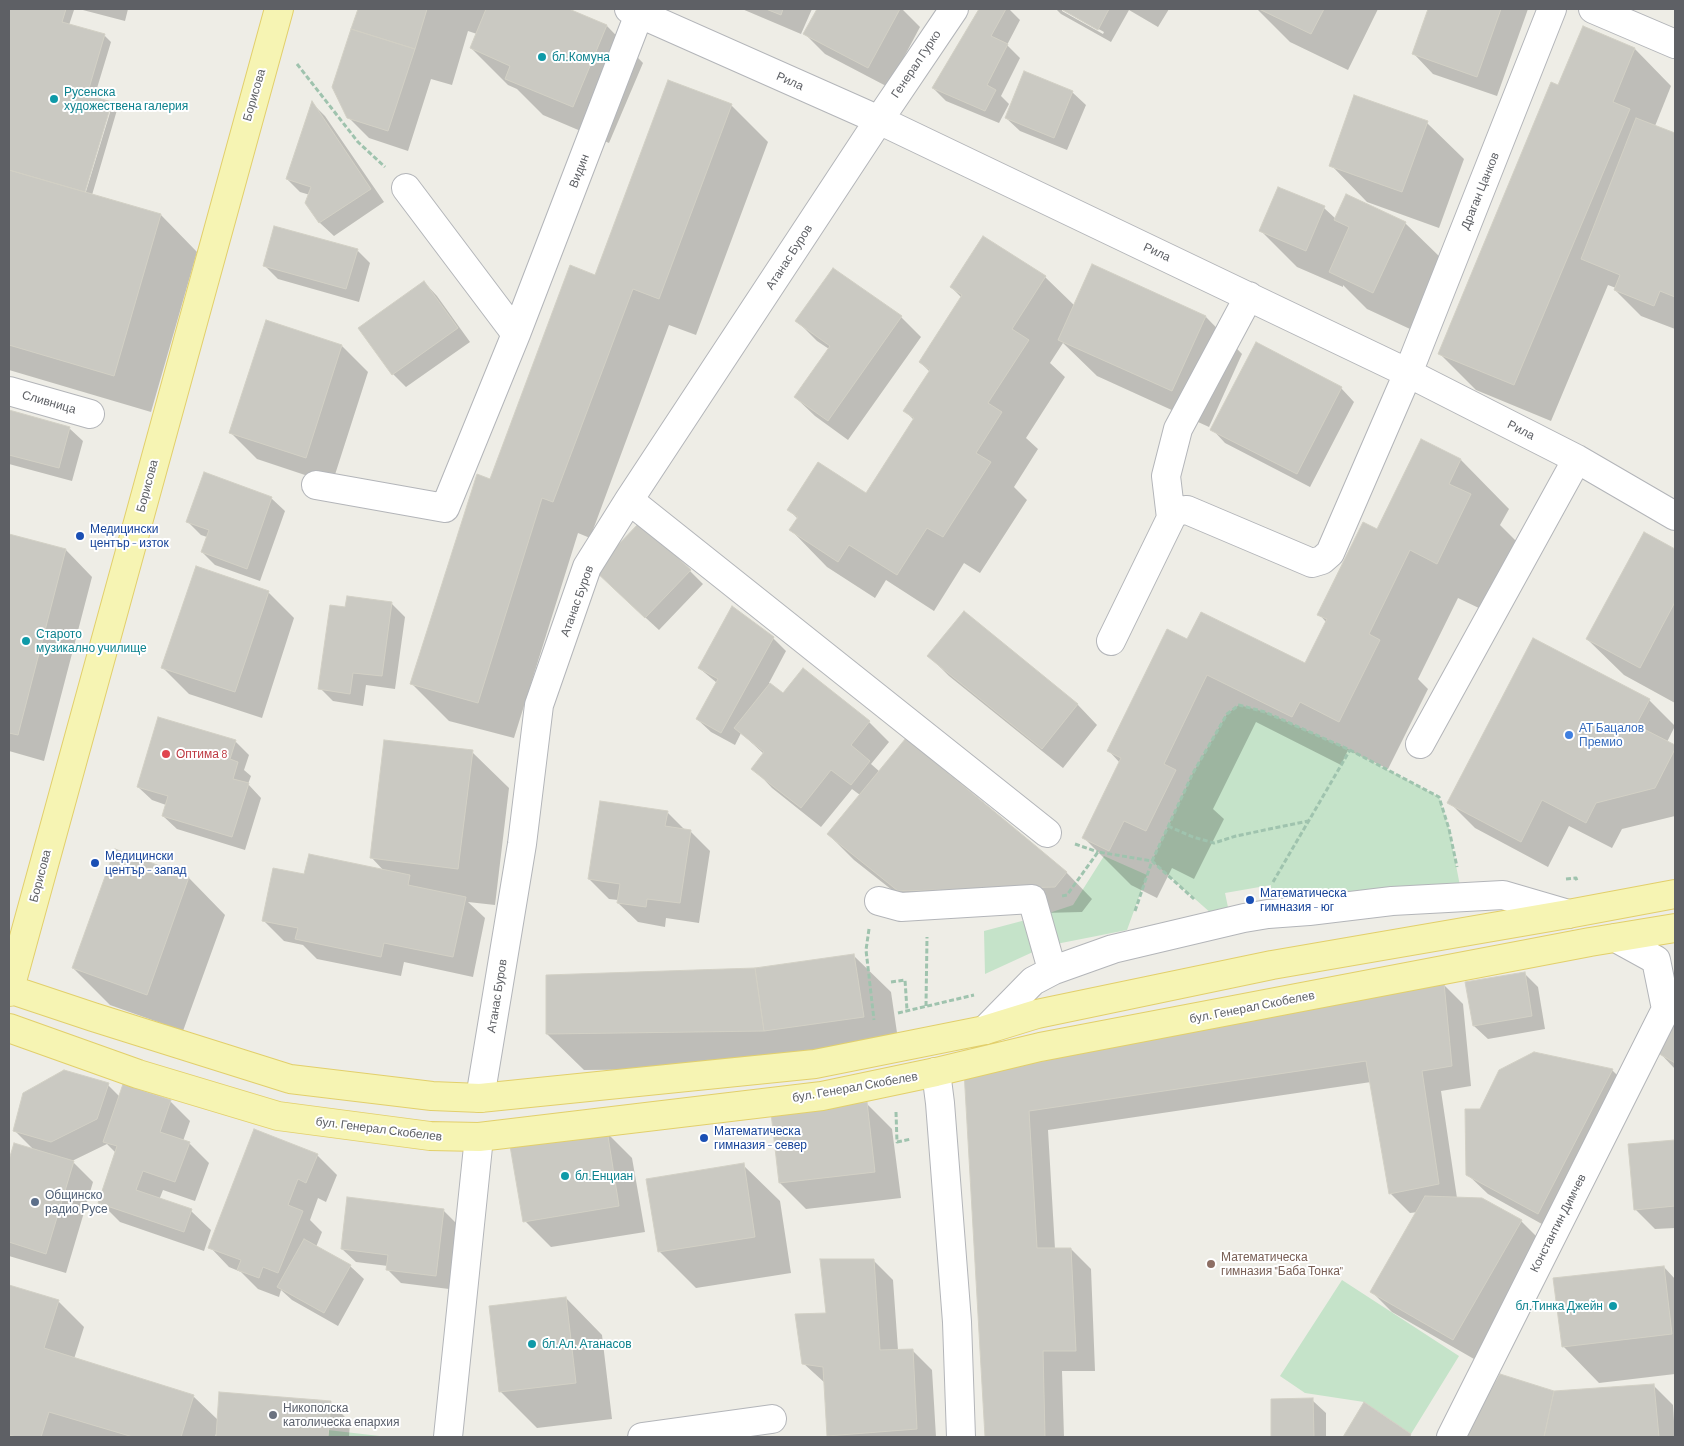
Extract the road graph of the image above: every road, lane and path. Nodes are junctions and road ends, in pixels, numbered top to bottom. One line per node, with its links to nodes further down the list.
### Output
1 (954, 9): 7 (street, Генерал Гурко)
2 (1552, 9): 11 (street, Драган Цанков)
3 (1594, 9): 6 (street)
4 (637, 10): 7 (street, Рила); 10 (street, Видин)
5 (275, 20): 8 (path); 39 (main road, Борисова)
6 (1675, 44)
7 (878, 120): 9 (street, Рила); 16 (street, Атанас Буров)
8 (406, 188): 10 (street)
9 (1249, 296): 11 (street, Рила); 18 (street)
10 (516, 334): 15 (street, Видин)
11 (1408, 373): 14 (street, Рила); 18 (street, Драган Цанков)
12 (9, 391): 13 (street, Сливница)
13 (90, 414)
14 (1577, 459): 17 (street, Рила); 20 (street)
15 (316, 484)
16 (629, 500): 24 (street); 47 (street, Атанас Буров)
17 (1675, 516)
18 (1171, 518): 19 (street)
19 (1111, 641)
20 (1420, 744)
21 (1350, 750): 22 (path); 23 (path); 26 (path)
22 (1308, 821): 23 (path); 28 (path)
23 (1168, 826): 25 (path)
24 (1047, 833)
25 (1152, 862): 30 (path); 34 (path)
26 (1458, 877)
27 (1558, 881): 33 (path)
28 (1272, 885)
29 (1675, 894): 33 (main road)
30 (1032, 899): 32 (street); 37 (street)
31 (879, 901): 32 (street); 43 (path)
32 (928, 905): 41 (path)
33 (1577, 912): 45 (main road); 45 (street)
34 (1133, 919)
35 (1675, 928): 36 (main road, бул. Генерал Скобелев)
36 (1616, 938): 40 (street); 46 (main road, бул. Генерал Скобелев)
37 (1049, 959)
38 (891, 982): 42 (path)
39 (9, 990): 47 (main road)
40 (1670, 1003): 53 (street, Константин Димчев)
41 (926, 1006)
42 (907, 1010)
43 (874, 1023)
44 (9, 1028): 48 (main road, бул. Генерал Скобелев)
45 (985, 1030): 47 (main road)
46 (936, 1072): 48 (main road, бул. Генерал Скобелев); 52 (street)
47 (480, 1098)
48 (479, 1137): 50 (street)
49 (772, 1419): 51 (street)
50 (448, 1437)
51 (642, 1437)
52 (961, 1437)
53 (1450, 1437)

